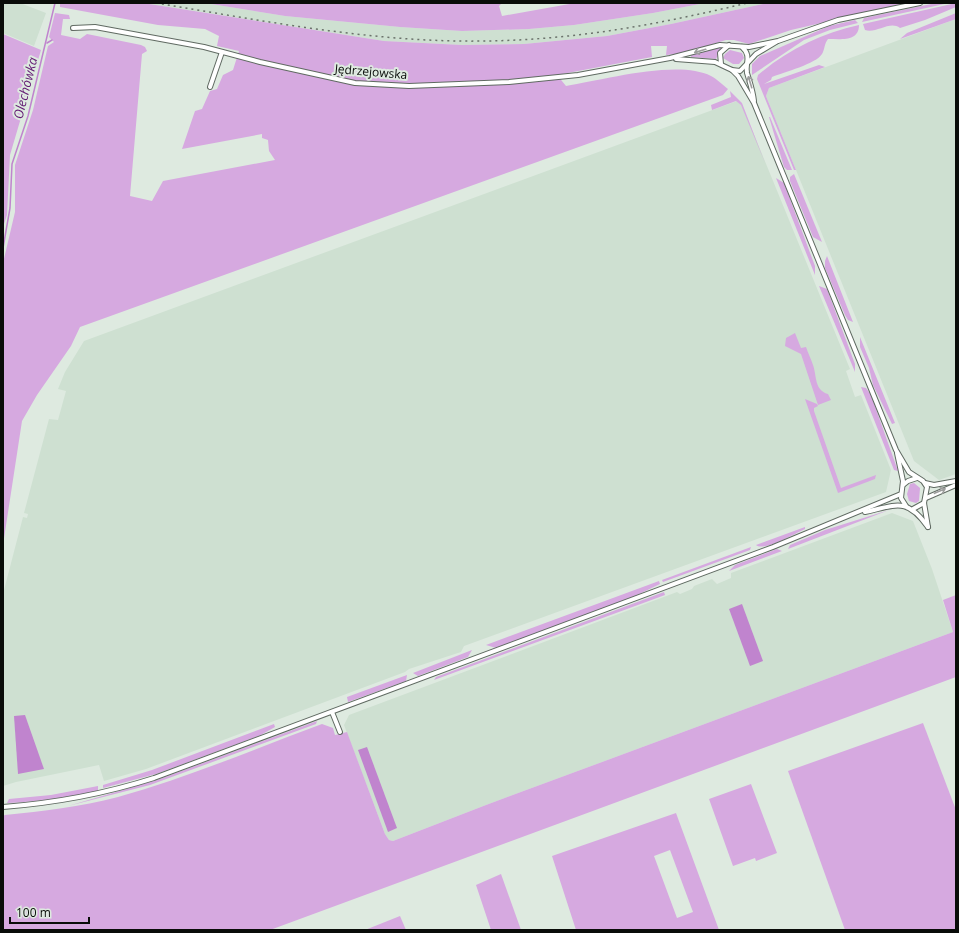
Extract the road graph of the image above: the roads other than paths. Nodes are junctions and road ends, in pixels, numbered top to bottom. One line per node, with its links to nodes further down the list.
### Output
1 (920, 3): 3 (street, Jędrzejowska)
2 (73, 28): 6 (street, Jędrzejowska)
3 (778, 41): 5 (street, Jędrzejowska); 8 (street, Jędrzejowska)
4 (730, 44): 5 (street, Jędrzejowska); 7 (street, Jędrzejowska, one-way to 7); 9 (street)
5 (741, 47): 8 (street)
6 (222, 52): 7 (street, Jędrzejowska); 11 (street)
7 (670, 58): 9 (street, Jędrzejowska)
8 (749, 62): 10 (street, Jędrzejowska); 12 (street, one-way to 8)
9 (721, 64): 10 (street, Jędrzejowska)
10 (732, 70): 12 (street)
11 (210, 87)
12 (754, 103): 13 (street)
13 (896, 450): 14 (street); 18 (street)
14 (917, 478): 16 (street); 18 (street)
15 (956, 481): 16 (street)
16 (925, 483): 20 (street)
17 (956, 484): 20 (street, one-way to 17)
18 (903, 485): 19 (street)
19 (901, 494): 21 (street); 23 (street)
20 (925, 501): 22 (street); 22 (street)
21 (906, 506): 22 (street); 23 (street)
22 (913, 509)
23 (854, 514): 24 (street)
24 (332, 712): 25 (street); 26 (street)
25 (340, 732)
26 (3, 807)

